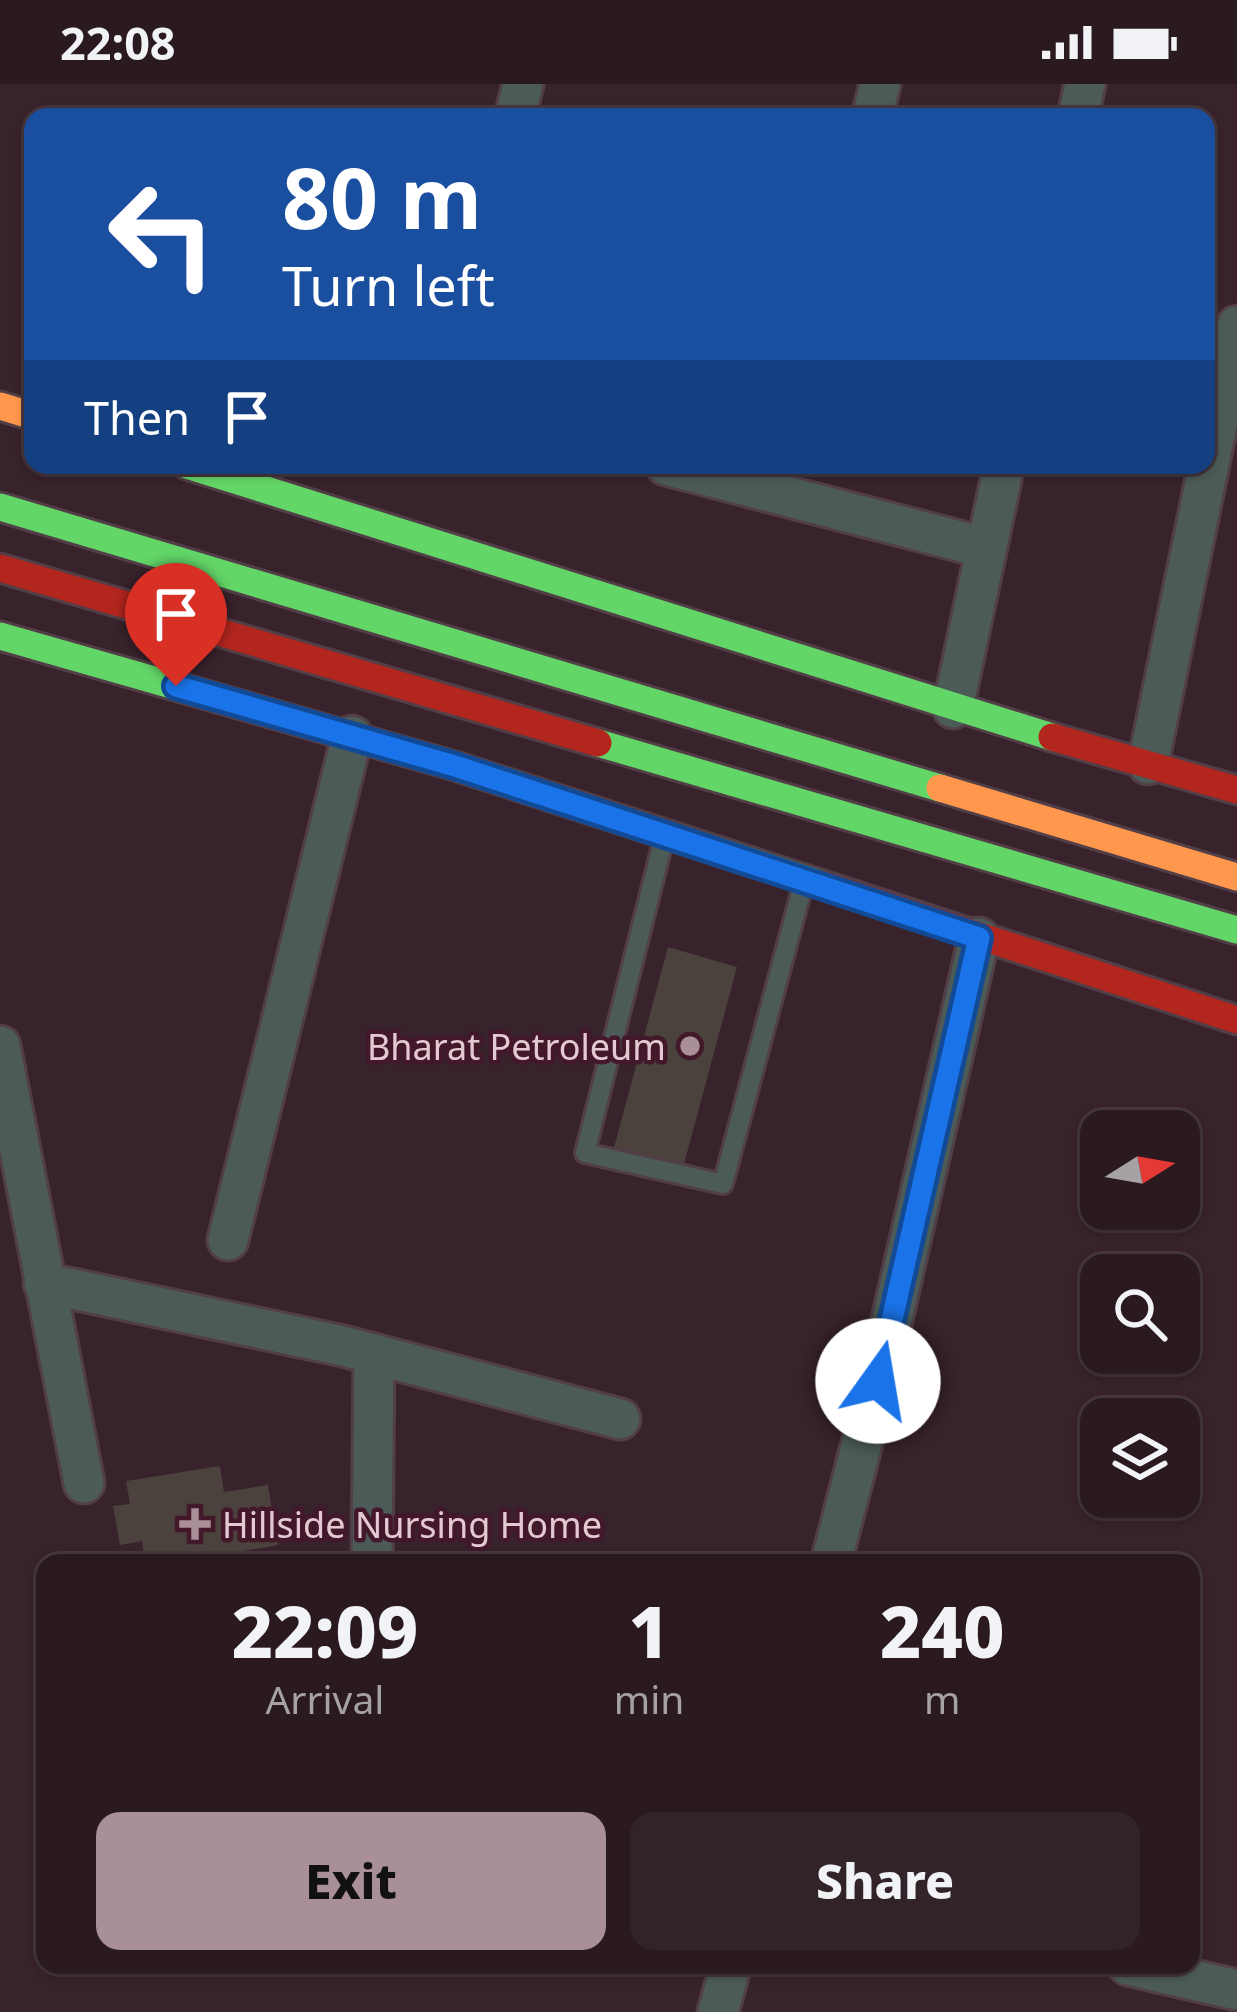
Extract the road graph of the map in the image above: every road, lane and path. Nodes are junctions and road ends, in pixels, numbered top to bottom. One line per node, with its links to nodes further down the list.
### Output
1 (1237, 326): 2 (street)
2 (1215, 434)
3 (215, 474): 11 (main road)
4 (701, 474): 8 (street)
5 (1002, 474): 8 (street)
6 (1207, 474): 13 (street)
7 (0, 507): 16 (main road)
8 (986, 548): 11 (street)
9 (0, 568): 18 (main road)
10 (0, 636): 12 (main road)
11 (953, 708): 13 (main road)
12 (352, 736): 15 (main road); 22 (street)
13 (1148, 764): 14 (main road)
14 (1237, 790)
15 (664, 835): 17 (main road); 17 (lane)
16 (1237, 877)
17 (804, 880): 19 (main road)
18 (1237, 930)
19 (979, 938): 20 (main road); 28 (street)
20 (1237, 1020)
21 (0, 1046): 23 (street)
22 (228, 1240)
23 (44, 1283): 24 (street); 26 (street)
24 (374, 1354): 25 (street); 27 (street)
25 (620, 1419)
26 (84, 1483)
27 (372, 1554)
28 (833, 1554)
29 (729, 1974): 32 (street)
30 (1167, 1974): 31 (street)
31 (1237, 1990)
32 (718, 2012)

